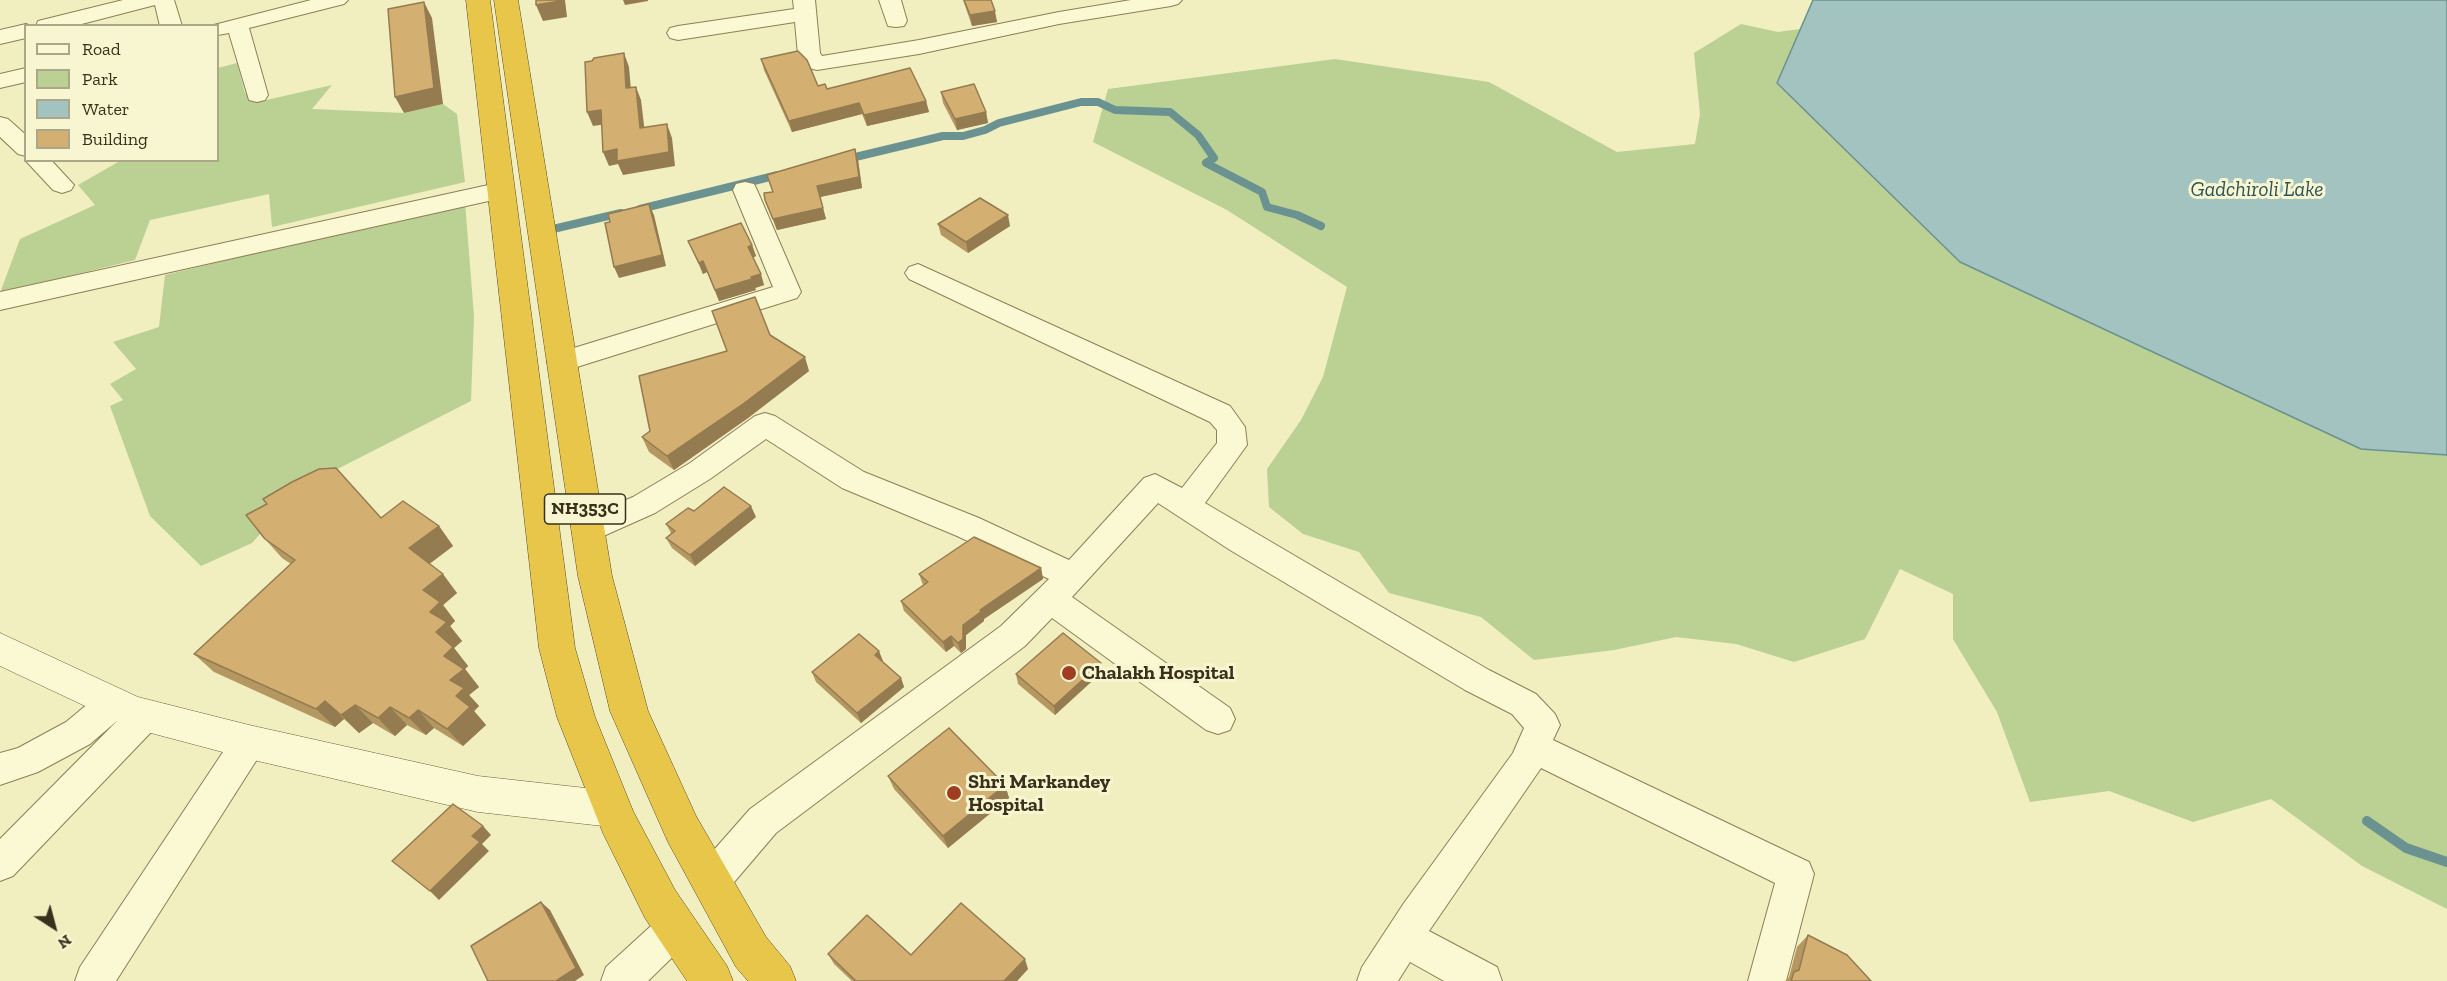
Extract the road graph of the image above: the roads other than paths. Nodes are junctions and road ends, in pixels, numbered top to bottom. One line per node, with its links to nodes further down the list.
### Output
1 (148, 0): 10 (street)
2 (162, 0): 11 (street)
3 (337, 0): 12 (street)
4 (478, 0): 23 (highway, NH353C)
5 (506, 0): 27 (highway, NH353C)
6 (890, 0): 9 (street)
7 (1171, 0): 8 (street)
8 (805, 7): 14 (street)
9 (896, 21)
10 (54, 24)
11 (171, 24)
12 (227, 27): 18 (street)
13 (24, 31): 15 (street)
14 (678, 33)
15 (0, 37)
16 (24, 75): 17 (street)
17 (0, 81)
18 (257, 95)
19 (0, 124): 20 (street)
20 (24, 147)
21 (40, 162): 22 (street)
22 (62, 185)
23 (502, 190): 26 (street); 38 (highway, NH353C)
24 (745, 190): 27 (street)
25 (918, 273): 28 (street)
26 (0, 301)
27 (561, 362): 29 (highway, NH353C)
28 (1186, 506): 30 (street); 36 (street)
29 (588, 529): 30 (street); 40 (highway, NH353C)
30 (1073, 576): 31 (street)
31 (1050, 599): 34 (street); 40 (street)
32 (0, 648): 33 (street)
33 (129, 709): 35 (street); 37 (street); 39 (street)
34 (1218, 719)
35 (249, 742): 38 (street); 43 (street)
36 (1533, 747): 42 (street); 49 (street)
37 (0, 769)
38 (612, 809): 41 (highway, NH353C)
39 (0, 864)
40 (711, 881): 46 (highway, NH353C)
41 (676, 928): 44 (street); 45 (highway, NH353C)
42 (1404, 938): 47 (street); 48 (street)
43 (94, 981)
44 (620, 981)
45 (712, 981)
46 (775, 981)
47 (1376, 981)
48 (1483, 981)
49 (1767, 981)

